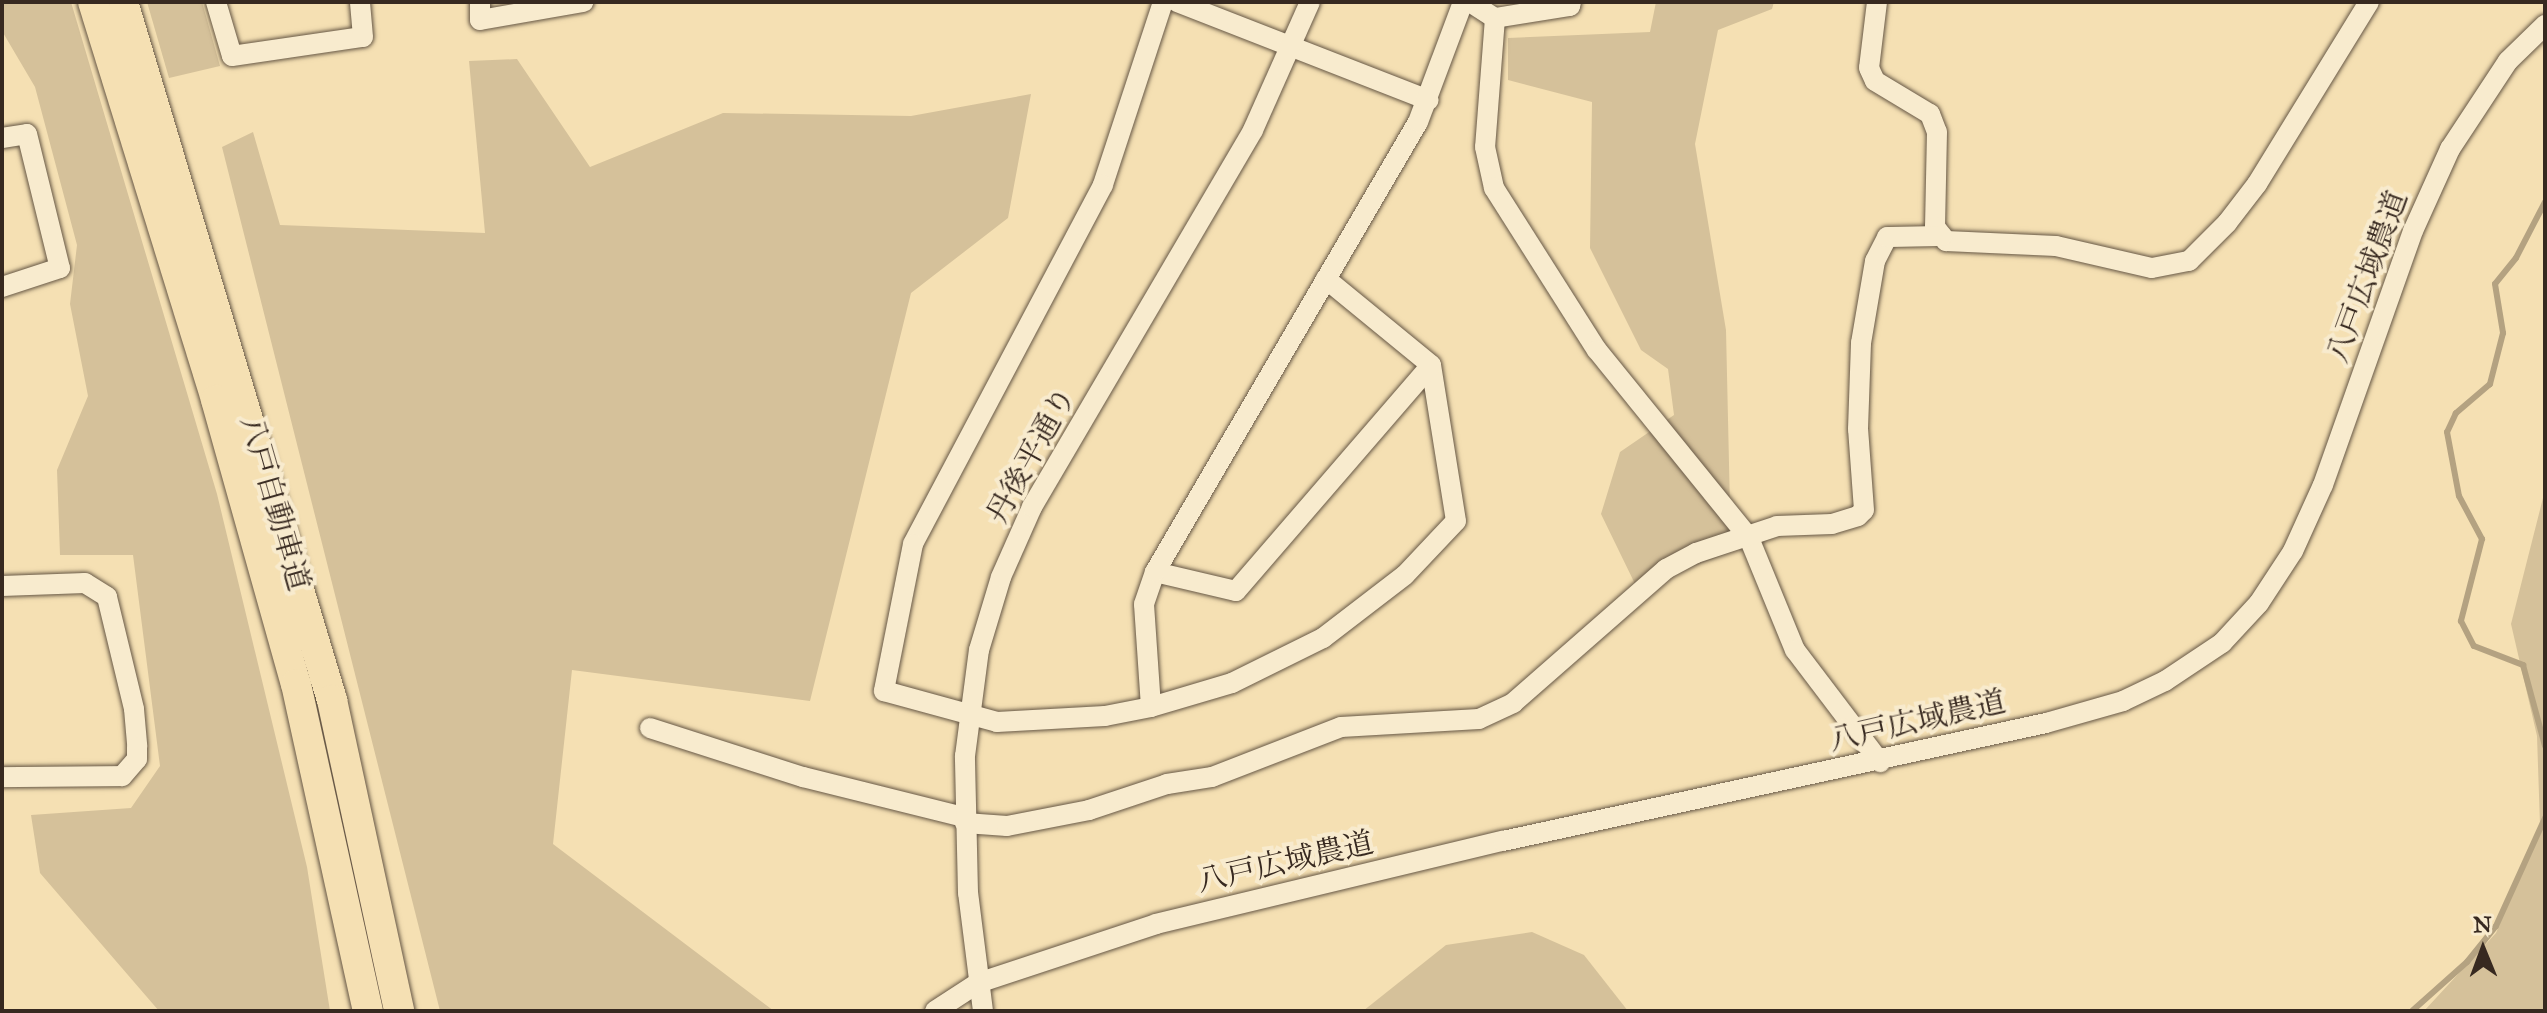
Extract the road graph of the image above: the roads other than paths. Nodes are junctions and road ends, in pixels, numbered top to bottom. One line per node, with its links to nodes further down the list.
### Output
1 (93, 2): 34 (highway, 八戸自動車道)
2 (123, 2): 35 (highway, 八戸自動車道)
3 (216, 2): 4 (street)
4 (360, 2)
5 (480, 2): 6 (street)
6 (583, 2)
7 (1163, 2): 28 (street)
8 (1177, 2): 17 (street)
9 (1310, 2): 17 (street, 丹後平通り)
10 (1463, 2): 18 (street)
11 (1470, 2): 15 (street)
12 (1571, 2): 15 (street)
13 (1877, 2): 20 (street)
14 (2369, 2): 20 (street)
15 (1495, 18): 24 (street)
16 (2545, 25): 30 (street, 八戸広域農道)
17 (1292, 47): 18 (street); 28 (street, 丹後平通り)
18 (1429, 100): 21 (street)
19 (2, 138): 22 (street)
20 (1942, 236): 24 (street)
21 (1326, 279): 23 (street); 25 (street)
22 (2, 287)
23 (1431, 365): 25 (street); 27 (street)
24 (1749, 538): 30 (street); 32 (street)
25 (1155, 572): 27 (street)
26 (2, 586): 31 (street)
27 (1151, 707): 28 (street)
28 (968, 718): 32 (street, 丹後平通り)
29 (650, 728): 32 (street)
30 (1880, 762): 33 (street, 八戸広域農道)
31 (2, 777)
32 (965, 820): 33 (street, 丹後平通り)
33 (978, 983): 36 (street, 八戸広域農道); 37 (street, 丹後平通り)
34 (368, 1011)
35 (399, 1011)
36 (935, 1011)
37 (983, 1011)

